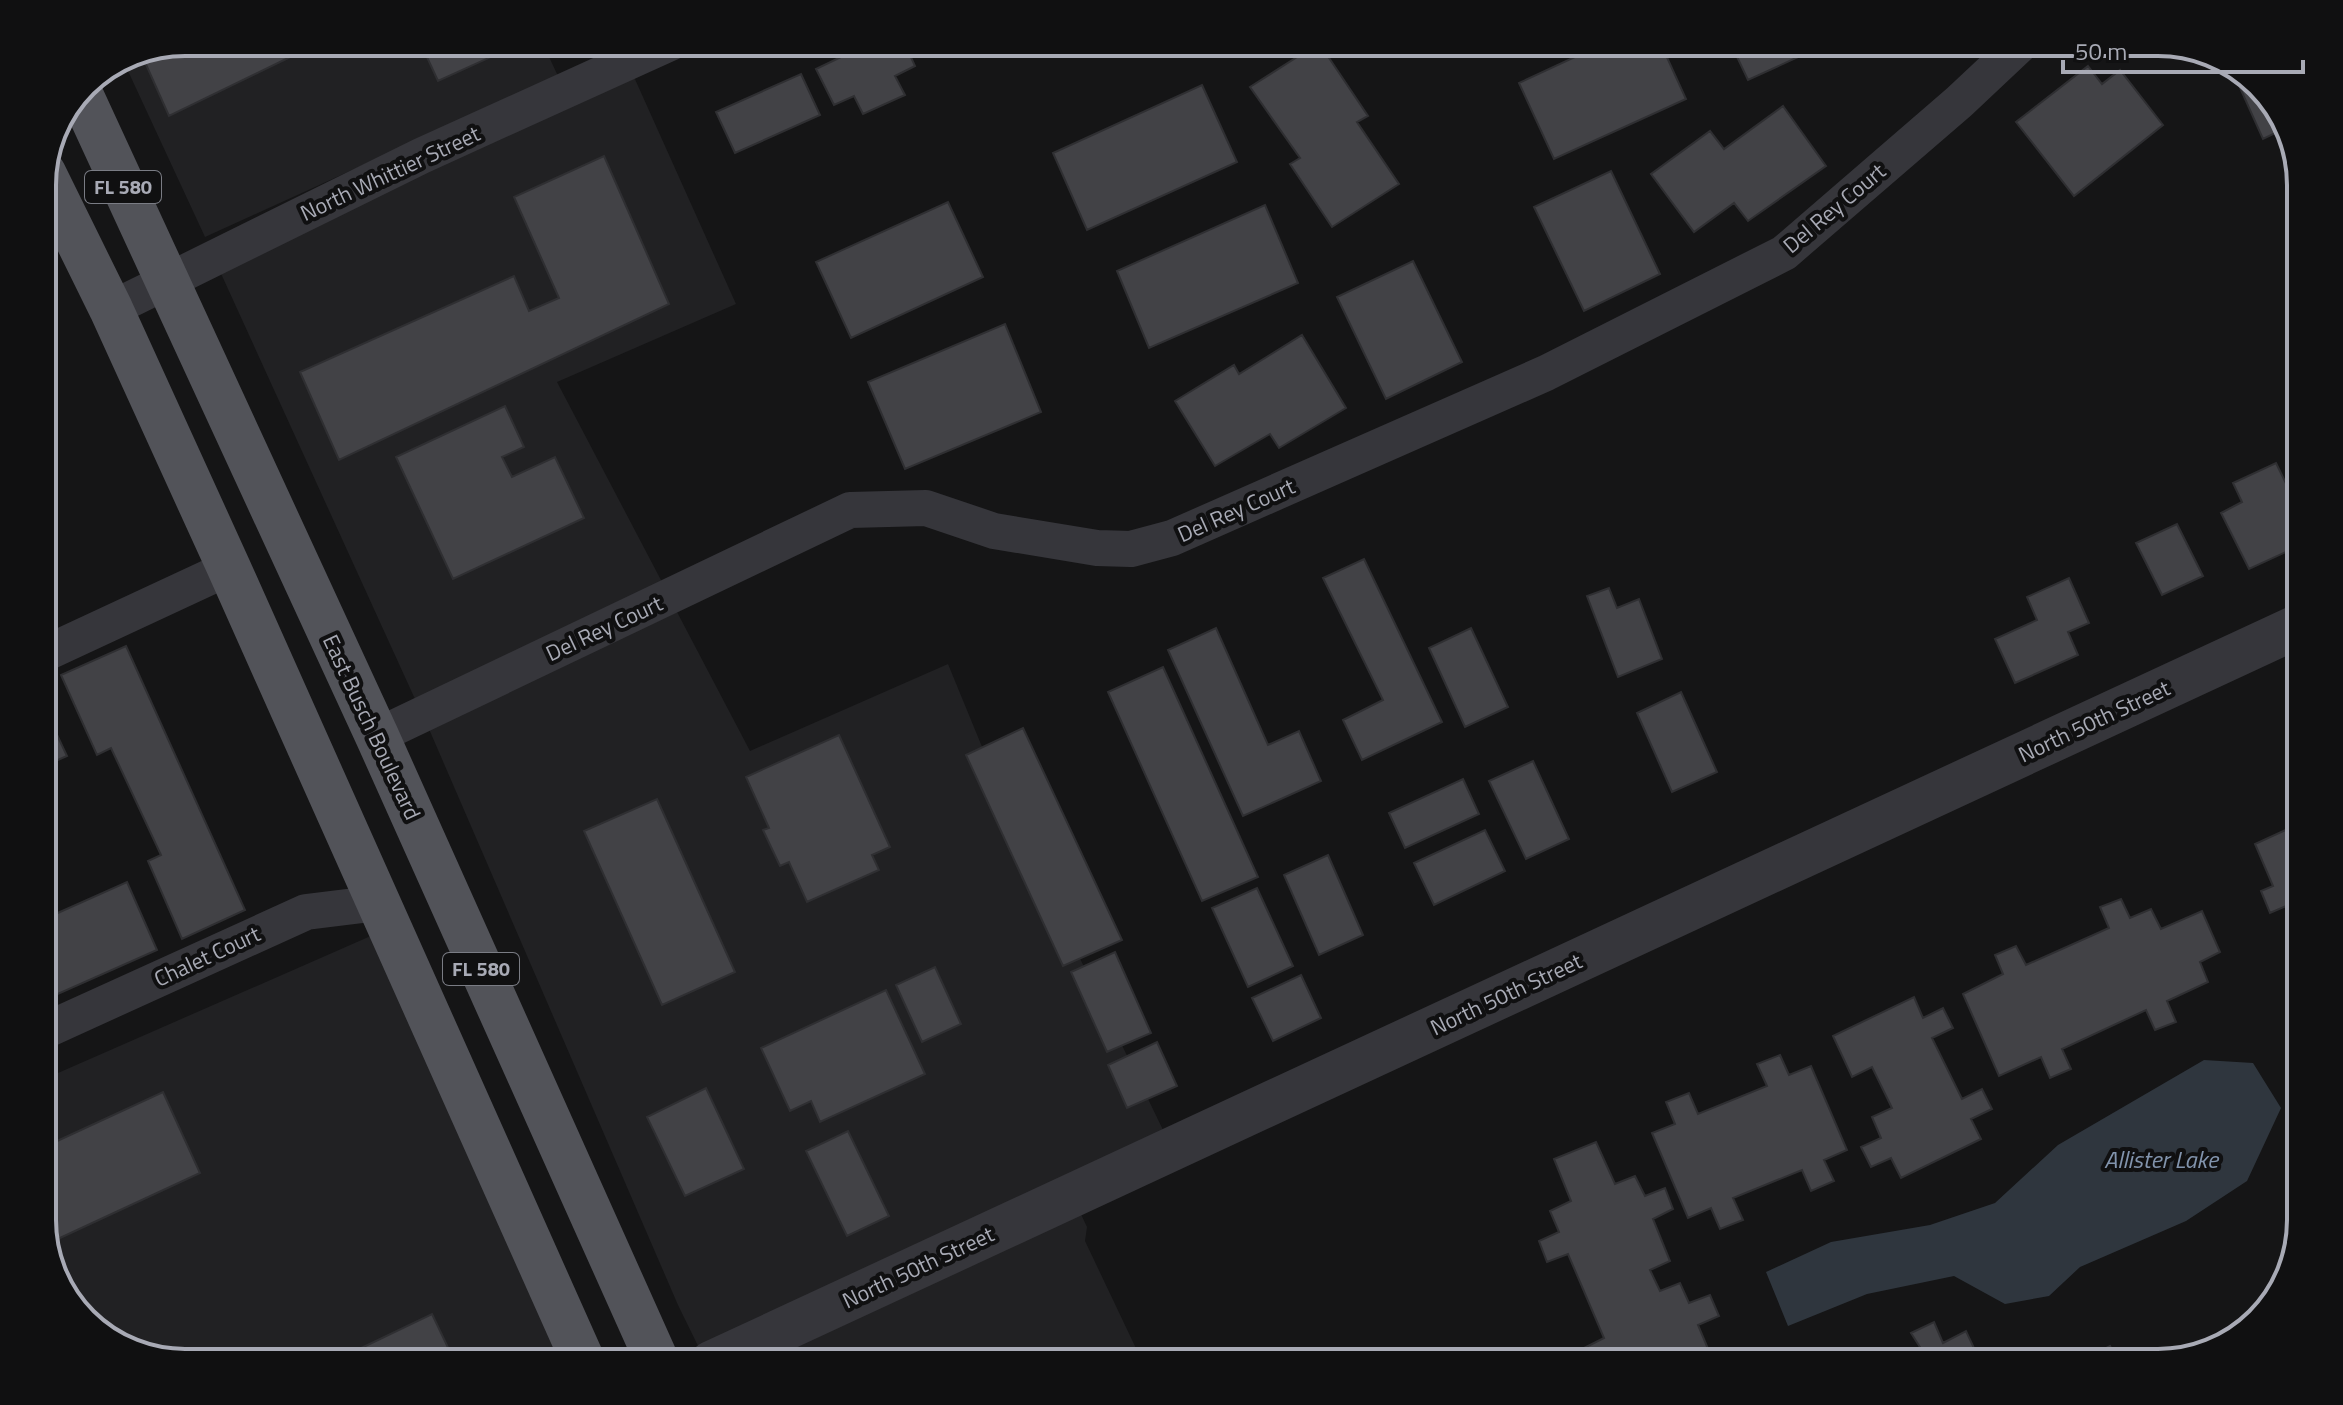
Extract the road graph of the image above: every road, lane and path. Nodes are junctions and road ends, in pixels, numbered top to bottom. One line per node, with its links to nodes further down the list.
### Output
1 (641, 56): 5 (street, North Whittier Street)
2 (2008, 56): 10 (street, Del Rey Court)
3 (86, 104): 5 (main road, East Busch Boulevard / FL 580)
4 (56, 197): 6 (main road, FL 580)
5 (167, 280): 6 (street, North Whittier Street); 10 (main road, East Busch Boulevard / FL 580)
6 (111, 309): 7 (main road, FL 580)
7 (229, 568): 9 (street); 11 (main road, FL 580)
8 (2287, 631): 15 (street, North 50th Street)
9 (56, 648)
10 (377, 736): 14 (main road, East Busch Boulevard / FL 580)
11 (379, 903): 12 (street, Chalet Court); 13 (main road, FL 580)
12 (56, 1026)
13 (578, 1349)
14 (652, 1349)
15 (741, 1349)

